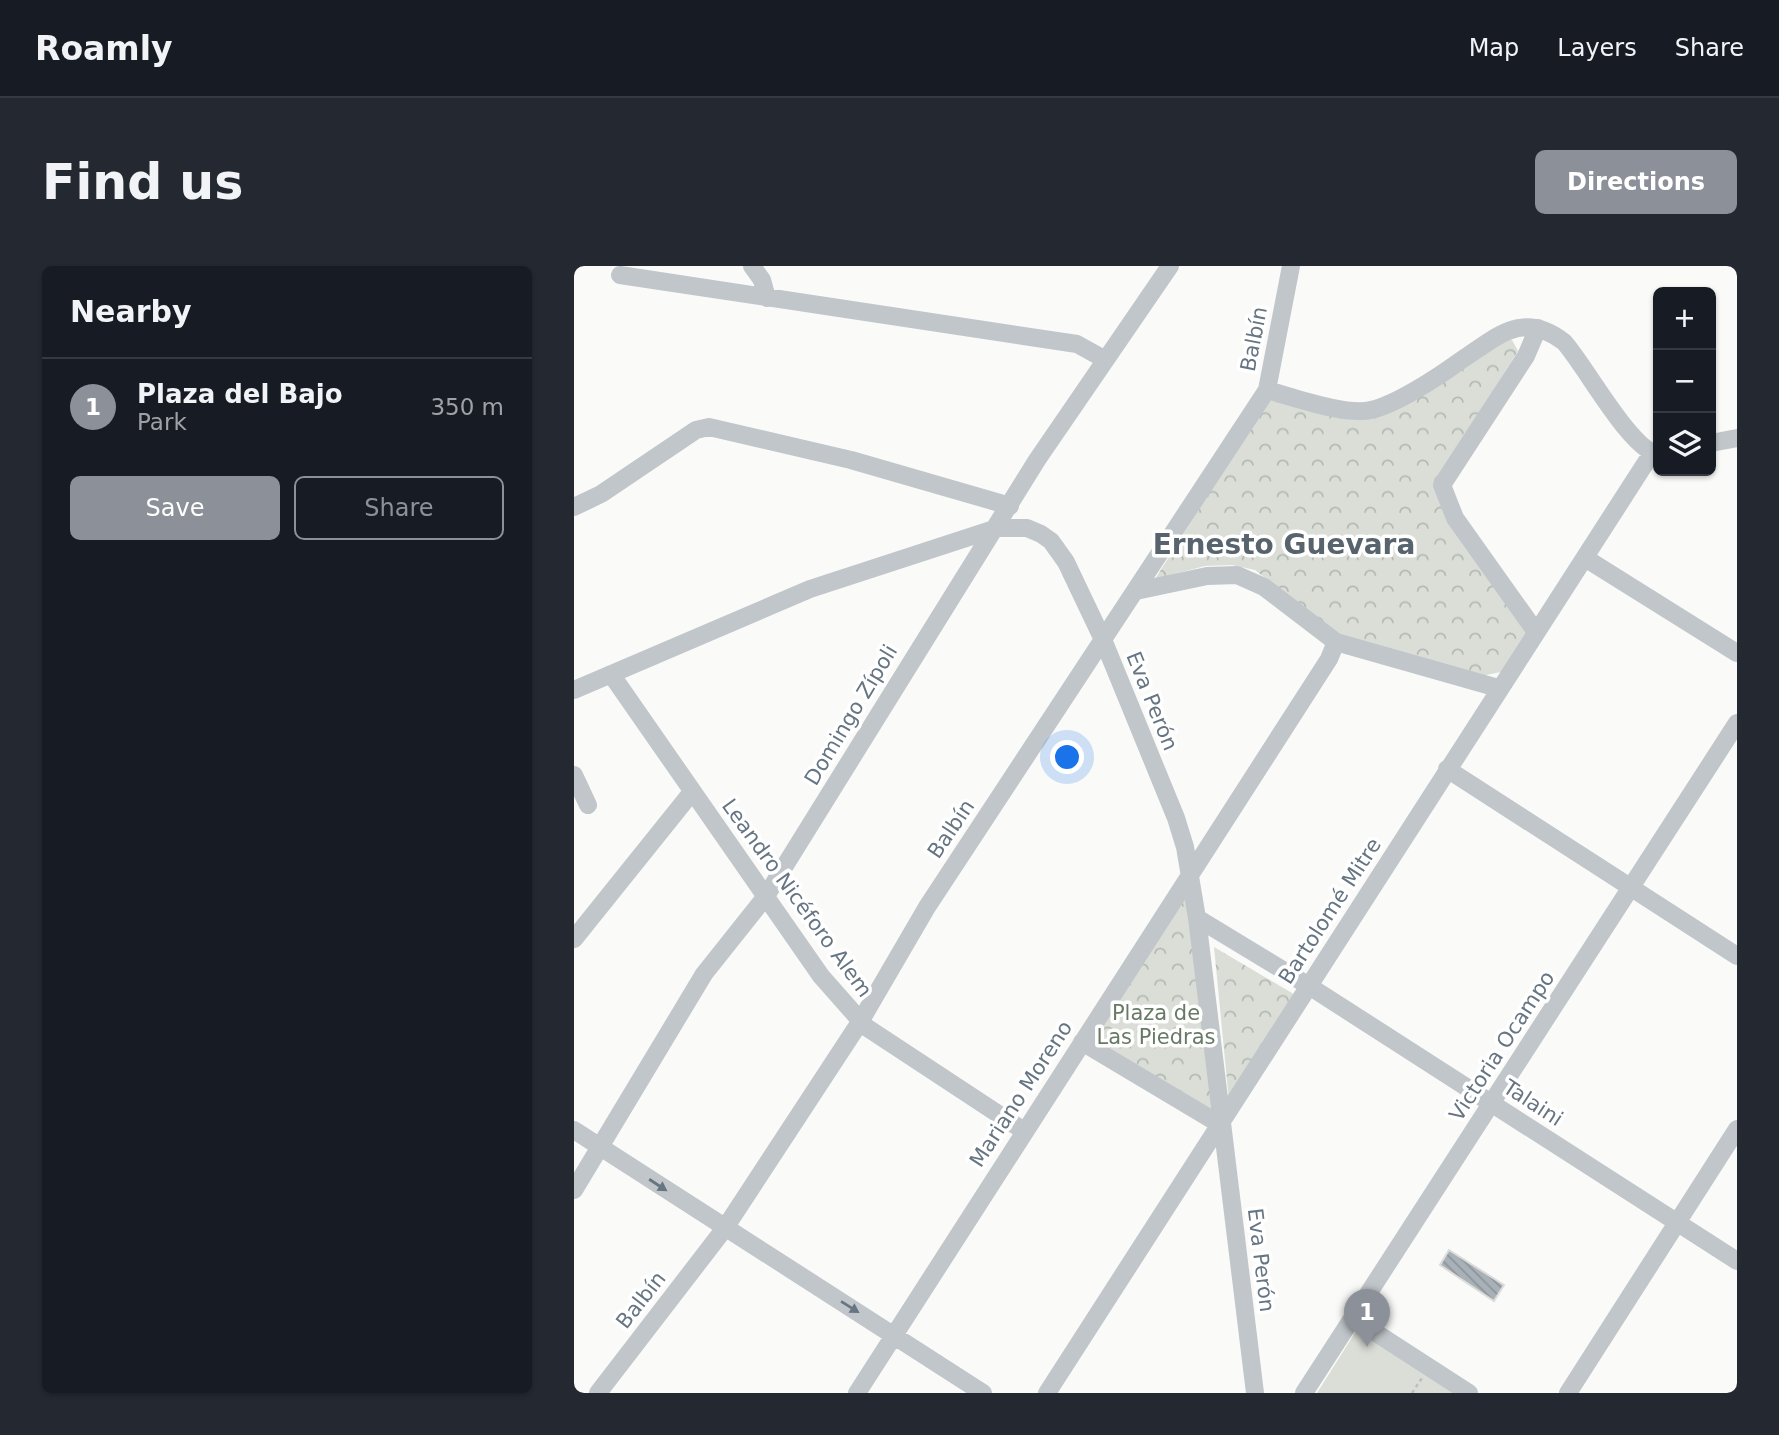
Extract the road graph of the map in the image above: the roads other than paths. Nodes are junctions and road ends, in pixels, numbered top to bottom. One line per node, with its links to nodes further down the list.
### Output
1 (1170, 266): 7 (street, Domingo Zípoli)
2 (1291, 266): 8 (street, Balbín)
3 (758, 268): 5 (street)
4 (620, 275): 5 (street)
5 (767, 298): 7 (street)
6 (1538, 328): 8 (street); 11 (street); 18 (street)
7 (1104, 359): 13 (street, Domingo Zípoli)
8 (1266, 390): 17 (street, Balbín)
9 (1737, 438): 10 (street)
10 (1716, 442)
11 (1653, 452)
12 (1653, 456): 16 (street, Bartolomé Mitre)
13 (1010, 506): 14 (street); 15 (street, Domingo Zípoli)
14 (574, 508)
15 (997, 528): 19 (street, Eva Perón); 22 (street, Eva Perón); 32 (street, Domingo Zípoli)
16 (1585, 558): 18 (street, Bartolomé Mitre); 21 (street)
17 (1136, 591): 19 (street, Balbín); 20 (street)
18 (1536, 632): 23 (street, Bartolomé Mitre)
19 (1104, 642): 30 (street, Eva Perón); 37 (street, Balbín)
20 (1336, 642): 23 (street); 30 (street, Mariano Moreno)
21 (1737, 653)
22 (611, 674): 24 (street, Eva Perón); 28 (street, Leandro Nicéforo Alem)
23 (1498, 688): 26 (street, Bartolomé Mitre)
24 (574, 690)
25 (1737, 723): 31 (street, Victoria Ocampo)
26 (1447, 769): 31 (street); 36 (street, Bartolomé Mitre)
27 (574, 775): 29 (street)
28 (692, 792): 32 (street, Leandro Nicéforo Alem); 34 (street)
29 (588, 804)
30 (1190, 872): 33 (street, Eva Perón); 38 (street, Mariano Moreno)
31 (1631, 888): 35 (street); 39 (street, Victoria Ocampo)
32 (765, 896): 37 (street, Leandro Nicéforo Alem); 44 (street, Domingo Zípoli)
33 (1197, 918): 36 (street, Talaini); 40 (street, Eva Perón)
34 (574, 939)
35 (1737, 956)
36 (1309, 986): 39 (street, Talaini); 40 (street, Bartolomé Mitre)
37 (860, 1022): 43 (street, Leandro Nicéforo Alem); 47 (street, Balbín)
38 (1082, 1042): 40 (street); 43 (street, Mariano Moreno)
39 (1491, 1103): 46 (street, Talaini); 49 (street, Victoria Ocampo)
40 (1221, 1125): 54 (street, Bartolomé Mitre); 55 (street, Eva Perón)
41 (1737, 1129): 46 (street)
42 (574, 1130): 44 (street)
43 (1024, 1131): 50 (street, Mariano Moreno)
44 (601, 1148): 45 (street, Domingo Zípoli); 47 (street, one-way to 47)
45 (574, 1190)
46 (1678, 1223): 48 (street, Talaini); 58 (street)
47 (725, 1228): 50 (street, one-way to 50); 51 (street, Balbín)
48 (1737, 1261)
49 (1353, 1318): 56 (street, Victoria Ocampo); 57 (street)
50 (893, 1335): 52 (street, Mariano Moreno); 53 (street)
51 (598, 1393)
52 (856, 1393)
53 (983, 1393)
54 (1047, 1393)
55 (1255, 1393)
56 (1304, 1393)
57 (1469, 1393)
58 (1568, 1393)

